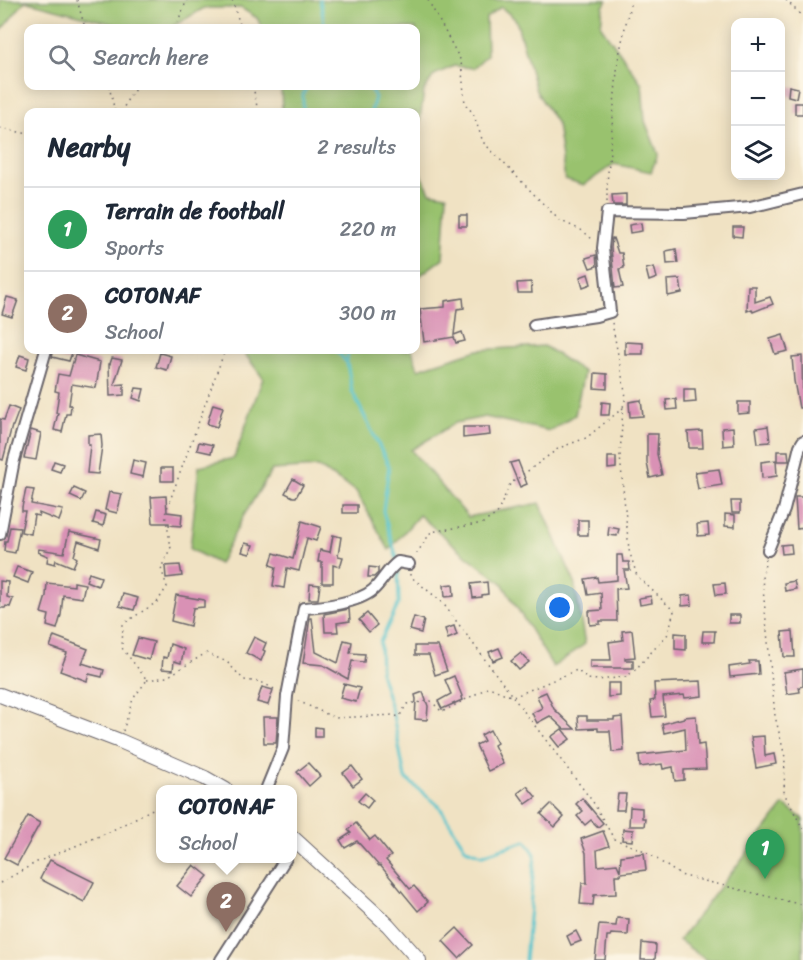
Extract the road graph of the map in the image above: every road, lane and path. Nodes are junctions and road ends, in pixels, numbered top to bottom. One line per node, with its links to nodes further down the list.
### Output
1 (77, 0): 8 (path)
2 (187, 0): 9 (path)
3 (232, 0): 10 (path)
4 (428, 0): 21 (path)
5 (631, 0): 20 (path)
6 (786, 0): 7 (path)
7 (803, 17)
8 (84, 24)
9 (177, 24)
10 (240, 24)
11 (110, 90): 14 (path)
12 (134, 90): 15 (path)
13 (254, 90): 16 (path)
14 (114, 108)
15 (124, 108)
16 (257, 108)
17 (0, 128): 18 (path)
18 (24, 133)
19 (803, 194): 20 (street)
20 (607, 212): 21 (street)
21 (603, 248): 22 (street)
22 (610, 312): 23 (street); 26 (path)
23 (534, 325)
24 (45, 354): 28 (street)
25 (224, 354): 31 (path)
26 (623, 408): 30 (path); 34 (path)
27 (803, 441): 29 (street)
28 (0, 534)
29 (768, 550): 39 (path)
30 (409, 564): 33 (street); 34 (path)
31 (147, 680): 33 (path); 35 (path)
32 (0, 695): 35 (main road)
33 (287, 696): 34 (path); 37 (street)
34 (513, 697): 43 (path)
35 (120, 741): 36 (main road)
36 (218, 785)
37 (268, 785)
38 (156, 807): 42 (path)
39 (803, 829)
40 (297, 846): 45 (main road)
41 (283, 863): 44 (street)
42 (0, 883)
43 (803, 905)
44 (220, 960)
45 (419, 960)

